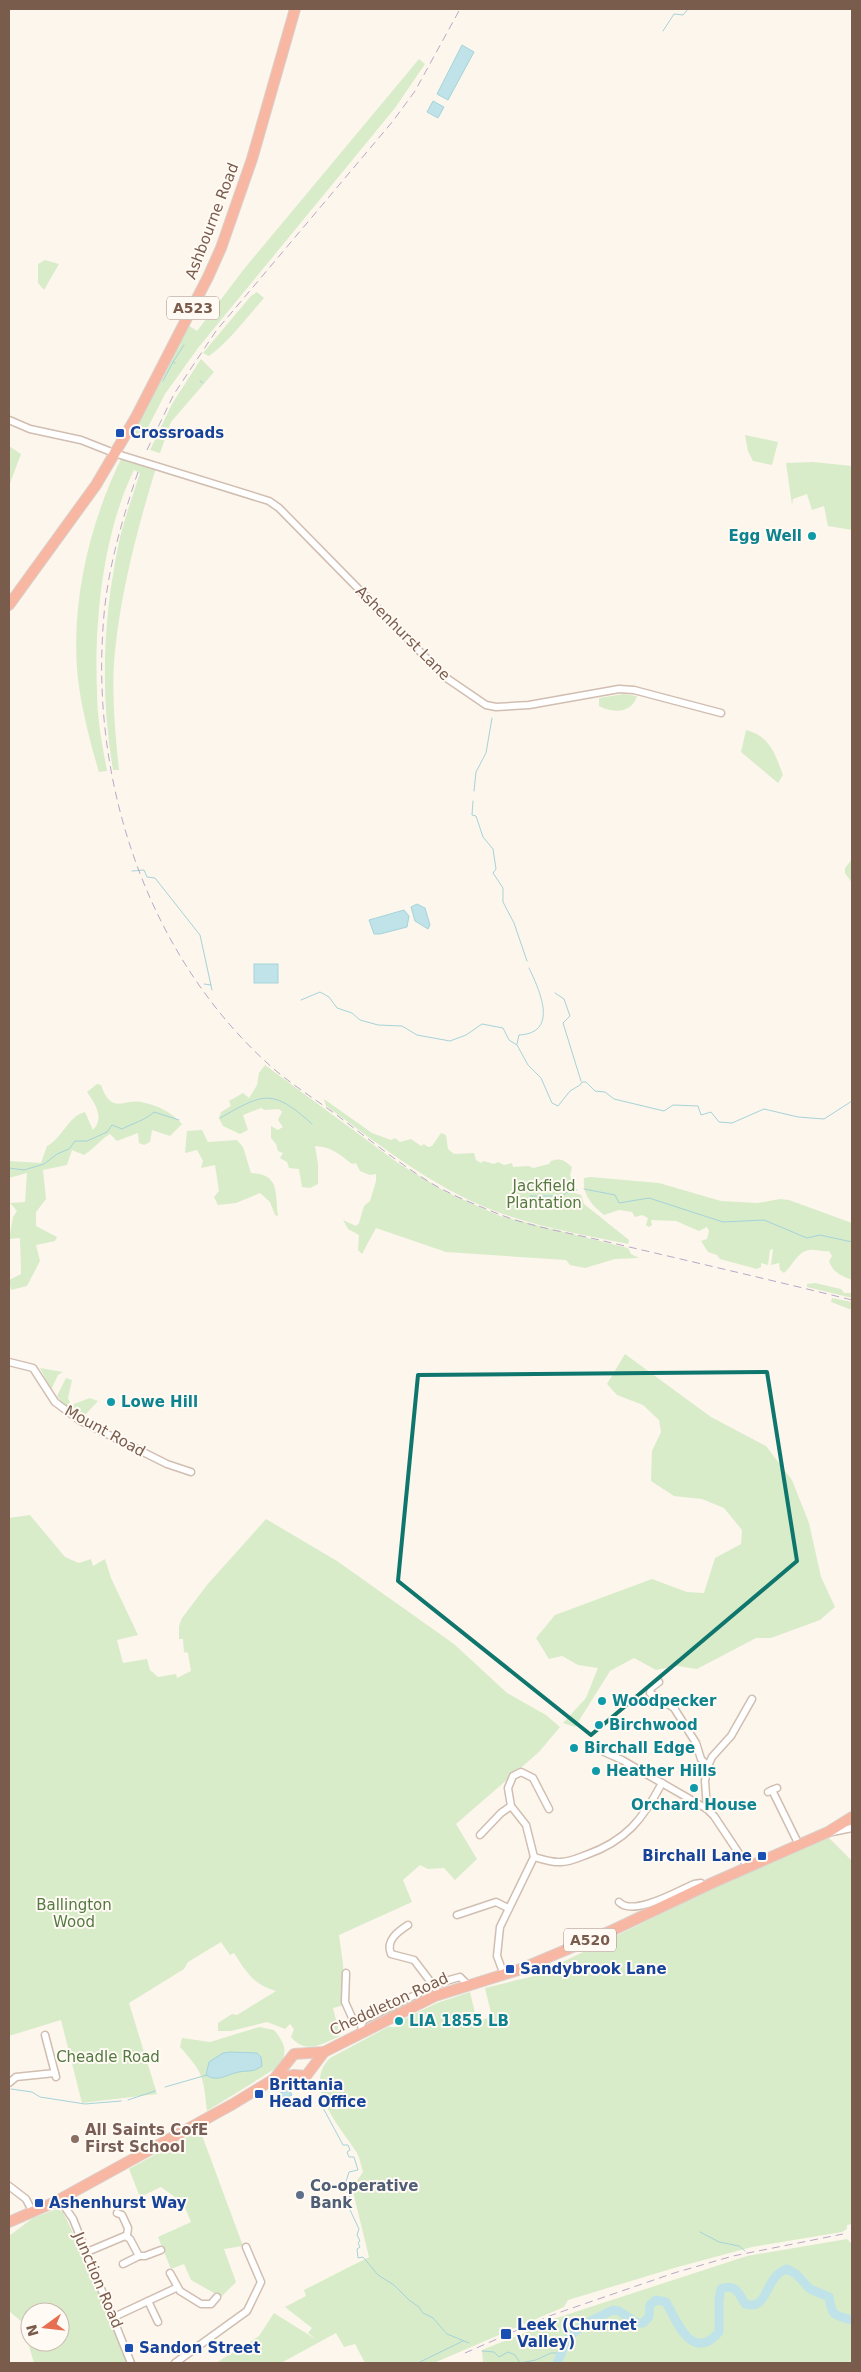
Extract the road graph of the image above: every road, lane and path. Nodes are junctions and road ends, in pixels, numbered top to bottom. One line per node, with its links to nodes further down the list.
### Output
1 (295, 9): 3 (highway, Ashbourne Road / A523)
2 (9, 420): 3 (street, Ashenhurst Lane)
3 (114, 453): 4 (highway, Ashbourne Road / A523); 5 (street, Ashenhurst Lane)
4 (9, 606)
5 (721, 712)
6 (9, 1362): 7 (street, Mount Road)
7 (191, 1472)
8 (659, 1682): 11 (street)
9 (752, 1699): 11 (street)
10 (604, 1752): 12 (street)
11 (708, 1766): 16 (street)
12 (662, 1783): 16 (street); 22 (street)
13 (772, 1790): 21 (street)
14 (511, 1806): 15 (street); 20 (street); 22 (street)
15 (549, 1809)
16 (707, 1809): 23 (street)
17 (852, 1817): 19 (highway, Cheddleton Road / A520)
18 (852, 1828): 19 (street)
19 (828, 1832): 21 (highway, Cheddleton Road / A520)
20 (480, 1836)
21 (799, 1845): 23 (highway, Cheddleton Road / A520)
22 (534, 1858): 26 (street)
23 (748, 1867): 24 (highway, Cheddleton Road / A520)
24 (703, 1887): 25 (street); 30 (highway, Cheddleton Road / A520)
25 (619, 1902)
26 (508, 1908): 27 (street); 30 (street)
27 (458, 1915)
28 (408, 1924): 31 (street)
29 (346, 1973): 32 (street)
30 (504, 1975): 31 (highway, Cheddleton Road / A520)
31 (436, 1990): 32 (highway, Cheddleton Road / A520)
32 (362, 2027): 34 (highway, Cheddleton Road / A520)
33 (45, 2033): 40 (street)
34 (324, 2052): 35 (highway, Cheddleton Road / A520); 37 (highway, Cheddleton Road / A520)
35 (306, 2054): 36 (highway, Cheddleton Road); 37 (highway)
36 (288, 2062): 38 (highway); 39 (highway, Cheddleton Road)
37 (313, 2064): 38 (highway, Cheddleton Road)
38 (294, 2075): 39 (highway, Cheddleton Road)
39 (274, 2079): 42 (highway, Cheddleton Road)
40 (9, 2083)
41 (9, 2186): 43 (street)
42 (60, 2200): 43 (highway, Cheddleton Road); 49 (street, Junction Road)
43 (32, 2213): 45 (highway, Cheddleton Road)
44 (116, 2213): 46 (street)
45 (9, 2222)
46 (127, 2236): 49 (street); 50 (street)
47 (246, 2247): 59 (street)
48 (161, 2250): 50 (street)
49 (87, 2252): 56 (street, Junction Road)
50 (139, 2256): 51 (street)
51 (124, 2264)
52 (170, 2273): 53 (street)
53 (176, 2288): 54 (street); 55 (street)
54 (217, 2297)
55 (148, 2301): 56 (street); 57 (street)
56 (114, 2317): 58 (street, Junction Road)
57 (158, 2322)
58 (131, 2363)
59 (175, 2363)

